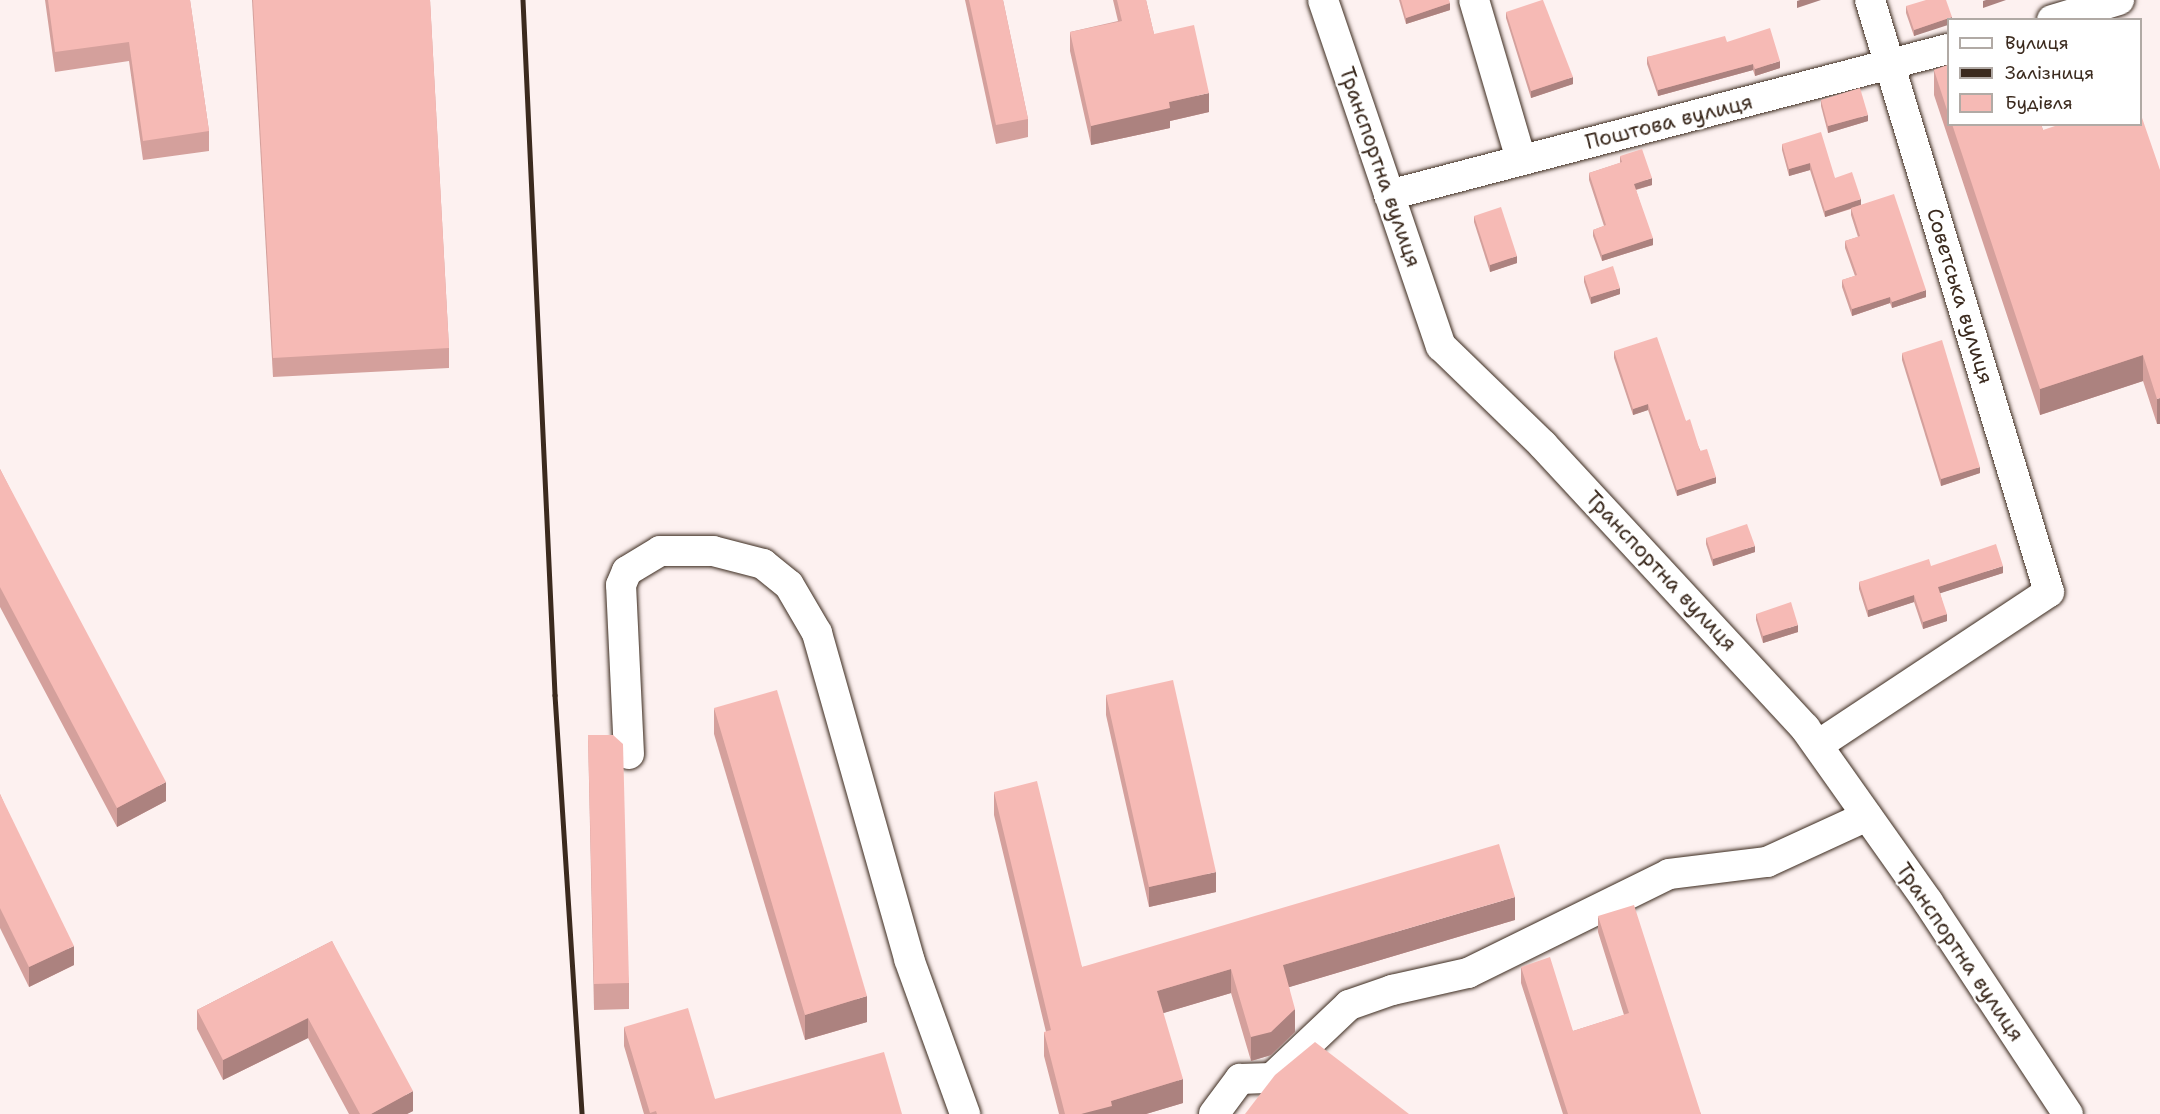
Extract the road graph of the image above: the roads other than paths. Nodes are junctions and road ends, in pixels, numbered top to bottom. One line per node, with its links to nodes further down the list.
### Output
1 (1323, 0): 9 (street, Транспортна вулиця)
2 (1474, 0): 8 (street)
3 (1870, 0): 7 (street, Советська вулиця)
4 (2119, 0): 5 (street)
5 (2059, 18)
6 (1947, 49): 7 (street, Поштова вулиця)
7 (1890, 66): 8 (street, Поштова вулиця); 10 (street, Советська вулиця)
8 (1521, 160): 9 (street, Поштова вулиця)
9 (1389, 195): 10 (street, Транспортна вулиця)
10 (1818, 745): 12 (street, Транспортна вулиця)
11 (629, 754): 13 (street)
12 (1868, 816): 14 (street); 15 (street, Транспортна вулиця)
13 (965, 1114)
14 (1214, 1114)
15 (2068, 1114)

